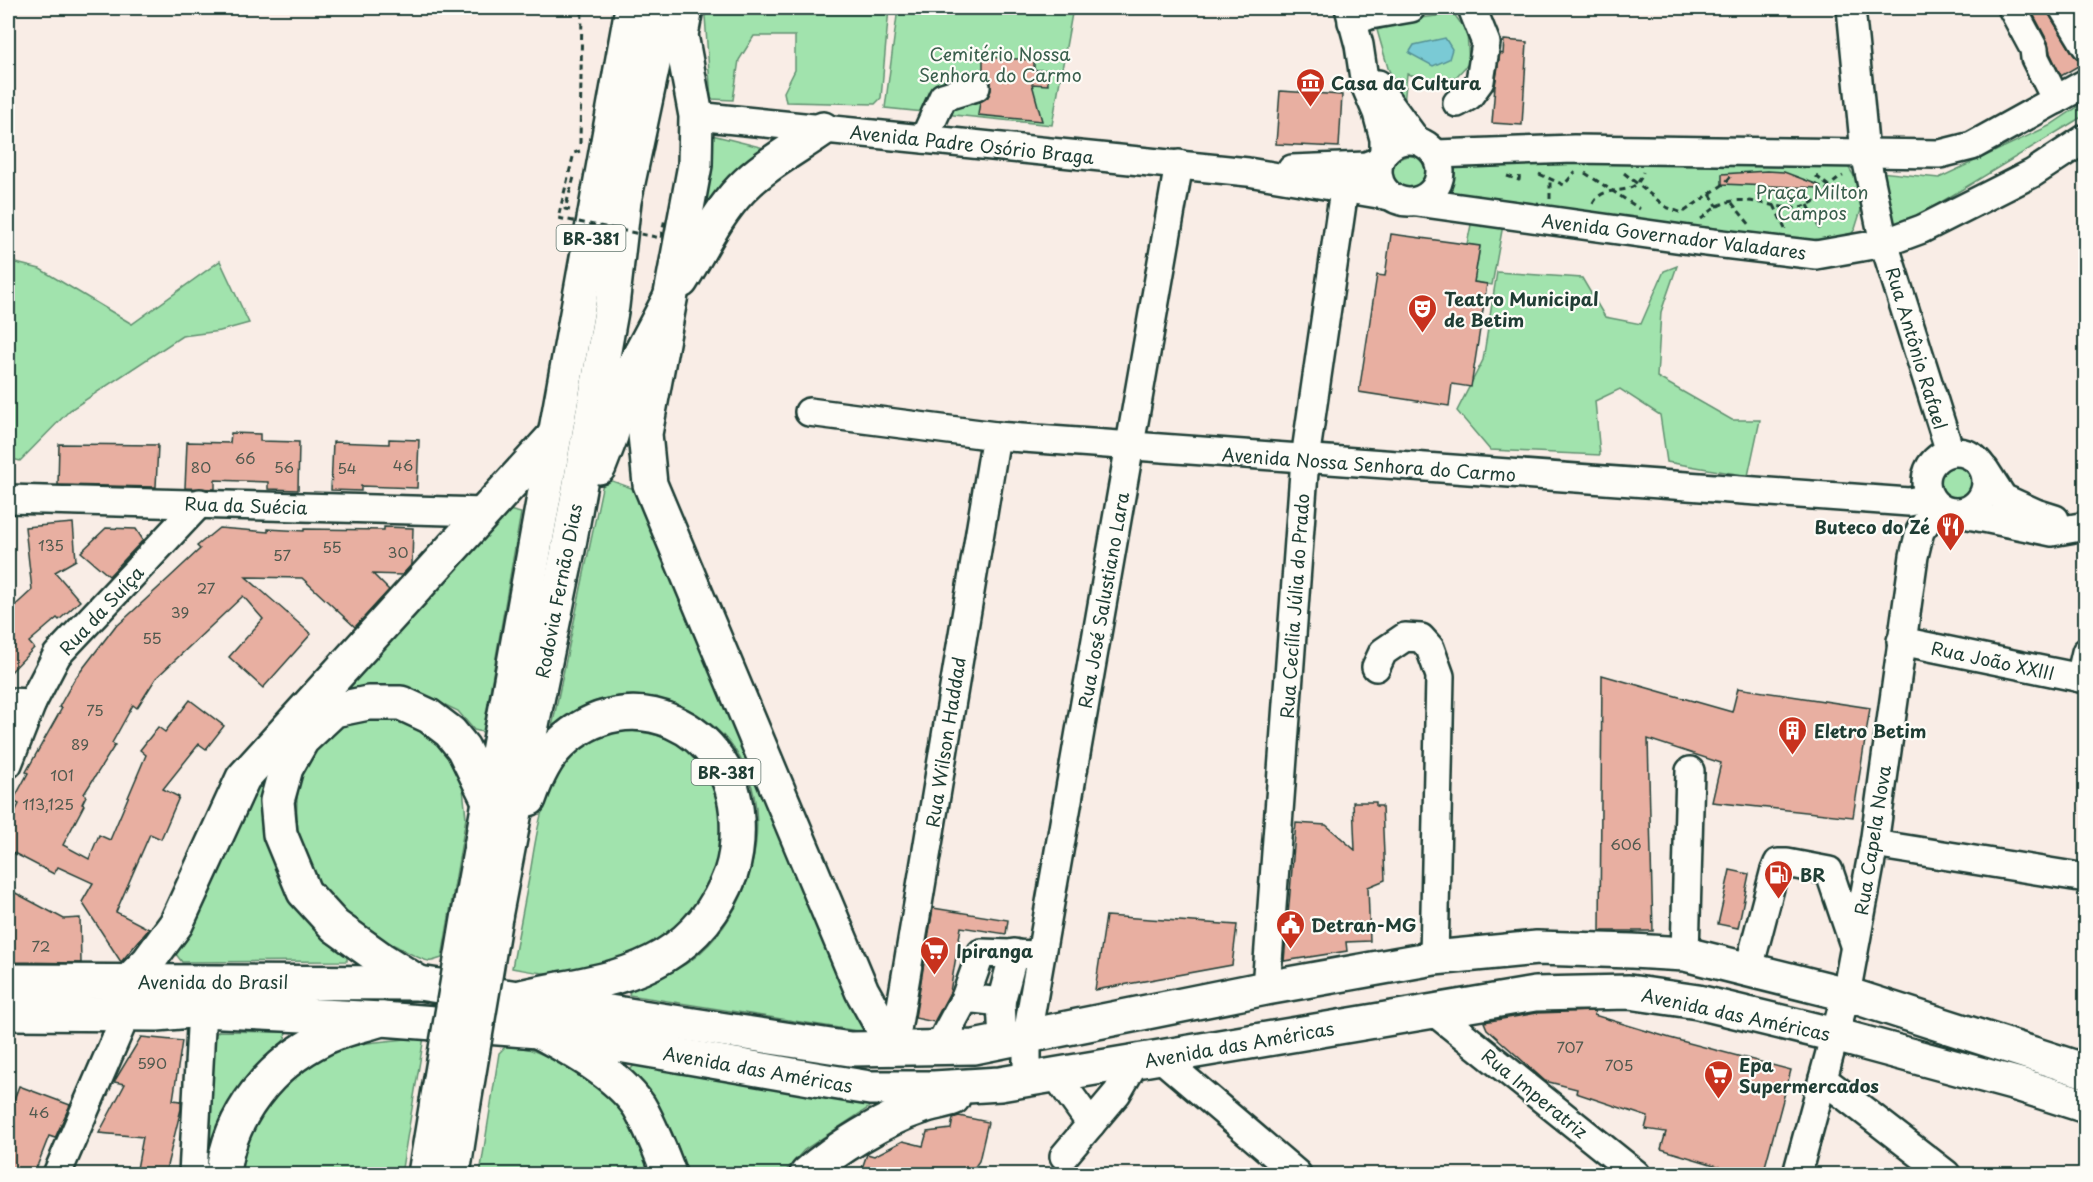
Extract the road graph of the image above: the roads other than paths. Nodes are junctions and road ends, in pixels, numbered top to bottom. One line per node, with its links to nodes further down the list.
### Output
1 (632, 8): 30 (main road, Rodovia Fernão Dias / BR-381)
2 (1411, 8): 8 (street)
3 (1472, 8): 13 (street)
4 (1851, 8): 20 (street, Rua Antônio Rafael)
5 (2012, 8): 12 (street)
6 (2063, 8): 9 (street)
7 (677, 17): 14 (main road); 41 (main road, Rodovia Fernão Dias / BR-381)
8 (1353, 25): 18 (street); 19 (street)
9 (2085, 46)
10 (2085, 83): 12 (street)
11 (976, 87): 17 (street)
12 (2056, 100): 20 (street)
13 (1457, 103)
14 (696, 116): 15 (street, Avenida Padre Osório Braga); 28 (main road)
15 (823, 129): 17 (street, Avenida Padre Osório Braga); 28 (main road)
16 (2085, 138): 26 (street, Avenida Governador Valadares)
17 (924, 139): 21 (street, Avenida Padre Osório Braga)
18 (1426, 147): 19 (street); 20 (street); 25 (street)
19 (1381, 156): 22 (street, Avenida Padre Osório Braga); 24 (street)
20 (1850, 158): 26 (street, Rua Antônio Rafael); 27 (street)
21 (1179, 164): 22 (street, Avenida Padre Osório Braga); 32 (street, Rua José Salustiano Lara)
22 (1248, 172): 23 (street, Avenida Padre Osório Braga)
23 (1344, 190): 24 (street, Avenida Padre Osório Braga); 34 (street, Rua Cecília Júlia do Prado)
24 (1390, 196): 25 (street)
25 (1418, 201): 27 (street, Avenida Governador Valadares)
26 (1884, 243): 27 (street, Avenida Governador Valadares); 33 (street, Rua Antônio Rafael)
27 (1852, 249)
28 (670, 298): 41 (main road); 77 (main road)
29 (809, 411): 31 (street, Avenida Nossa Senhora do Carmo)
30 (555, 435): 39 (main road); 48 (main road, Rodovia Fernão Dias / BR-381)
31 (996, 436): 32 (street, Avenida Nossa Senhora do Carmo); 77 (street, Rua Wilson Haddad)
32 (1130, 446): 34 (street, Avenida Nossa Senhora do Carmo); 56 (street, Rua José Salustiano Lara)
33 (1950, 452): 35 (street); 38 (street)
34 (1305, 459): 38 (street, Avenida Nossa Senhora do Carmo); 62 (street, Rua Cecília Júlia do Prado)
35 (1985, 470): 38 (street); 40 (street, Avenida Nossa Senhora do Carmo)
36 (8, 499): 37 (street, Rua da Suécia)
37 (200, 503): 39 (street, Rua da Suécia); 45 (street, Rua da Suíça)
38 (1942, 506): 40 (street, Avenida Nossa Senhora do Carmo); 42 (street, Rua Capela Nova)
39 (485, 512): 60 (main road)
40 (2082, 526)
41 (567, 550): 51 (main road, Rodovia Fernão Dias / BR-381)
42 (1901, 641): 44 (street, Rua João XXIII); 49 (street, Rua Capela Nova)
43 (1376, 667): 57 (street)
44 (2084, 669)
45 (20, 703): 46 (street, Rua da Suíça)
46 (8, 764)
47 (1690, 771): 55 (street)
48 (490, 803): 51 (main road, Rodovia Fernão Dias / BR-381); 61 (main road)
49 (1874, 844): 50 (street); 52 (street, Rua Capela Nova)
50 (2085, 878)
51 (488, 907): 65 (main road, BR-381); 83 (main road, Rodovia Fernão Dias / BR-381, bridge)
52 (1855, 945): 58 (street); 64 (street, Rua Capela Nova)
53 (1537, 948): 55 (main road, Avenida das Américas); 57 (main road, Avenida das Américas); 63 (main road)
54 (1014, 953): 56 (street); 66 (street); 67 (street)
55 (1685, 954): 58 (main road, Avenida das Américas)
56 (1040, 955): 76 (street, Rua José Salustiano Lara)
57 (1434, 958): 62 (main road, Avenida das Américas)
58 (1749, 968): 64 (main road, Avenida das Américas)
59 (8, 981): 60 (main road, Avenida do Brasil)
60 (129, 981): 61 (main road, Avenida do Brasil)
61 (419, 983): 65 (main road, Avenida das Américas)
62 (1266, 988): 68 (main road, Avenida das Américas)
63 (1535, 994): 70 (main road, Avenida das Américas); 75 (main road, Avenida das Américas)
64 (1846, 994): 75 (street, Rua Capela Nova); 80 (main road, Avenida das Américas)
65 (517, 998): 77 (main road, Avenida das Américas)
66 (965, 998): 67 (street); 78 (street)
67 (1001, 1002): 76 (street)
68 (1171, 1008): 76 (main road, Avenida das Américas); 79 (main road)
69 (202, 1010): 72 (main road, Avenida do Brasil); 73 (main road, Avenida do Brasil); 89 (street)
70 (1433, 1011): 79 (main road, Avenida das Américas); 97 (street, Rua Imperatriz)
71 (8, 1013): 72 (main road, Avenida do Brasil)
72 (126, 1014): 88 (street)
73 (382, 1018): 74 (main road, Avenida das Américas); 90 (main road)
74 (538, 1031): 81 (main road, Avenida das Américas); 94 (main road)
75 (1835, 1035): 82 (street, Rua Capela Nova); 84 (main road, Avenida das Américas)
76 (1015, 1038): 78 (main road, Avenida das Américas); 81 (street)
77 (894, 1048): 78 (main road, Avenida das Américas)
78 (938, 1048)
79 (1148, 1060): 81 (main road, Avenida das Américas); 85 (street); 96 (street)
80 (2085, 1071)
81 (1027, 1079): 85 (street); 95 (main road)
82 (1823, 1079): 98 (street, Rua Capela Nova); 99 (street)
83 (450, 1102): 86 (main road, Rodovia Fernão Dias / BR-381); 91 (main road, Rodovia Fernão Dias / BR-381)
84 (2085, 1106)
85 (1091, 1124): 87 (street)
86 (459, 1141): 92 (main road, Rodovia Fernão Dias / BR-381); 93 (main road)
87 (1064, 1156)
88 (57, 1174)
89 (193, 1174)
90 (223, 1174)
91 (425, 1174)
92 (453, 1174)
93 (459, 1174)
94 (669, 1174)
95 (807, 1174)
96 (1297, 1174)
97 (1636, 1174)
98 (1797, 1174)
99 (1946, 1174)

